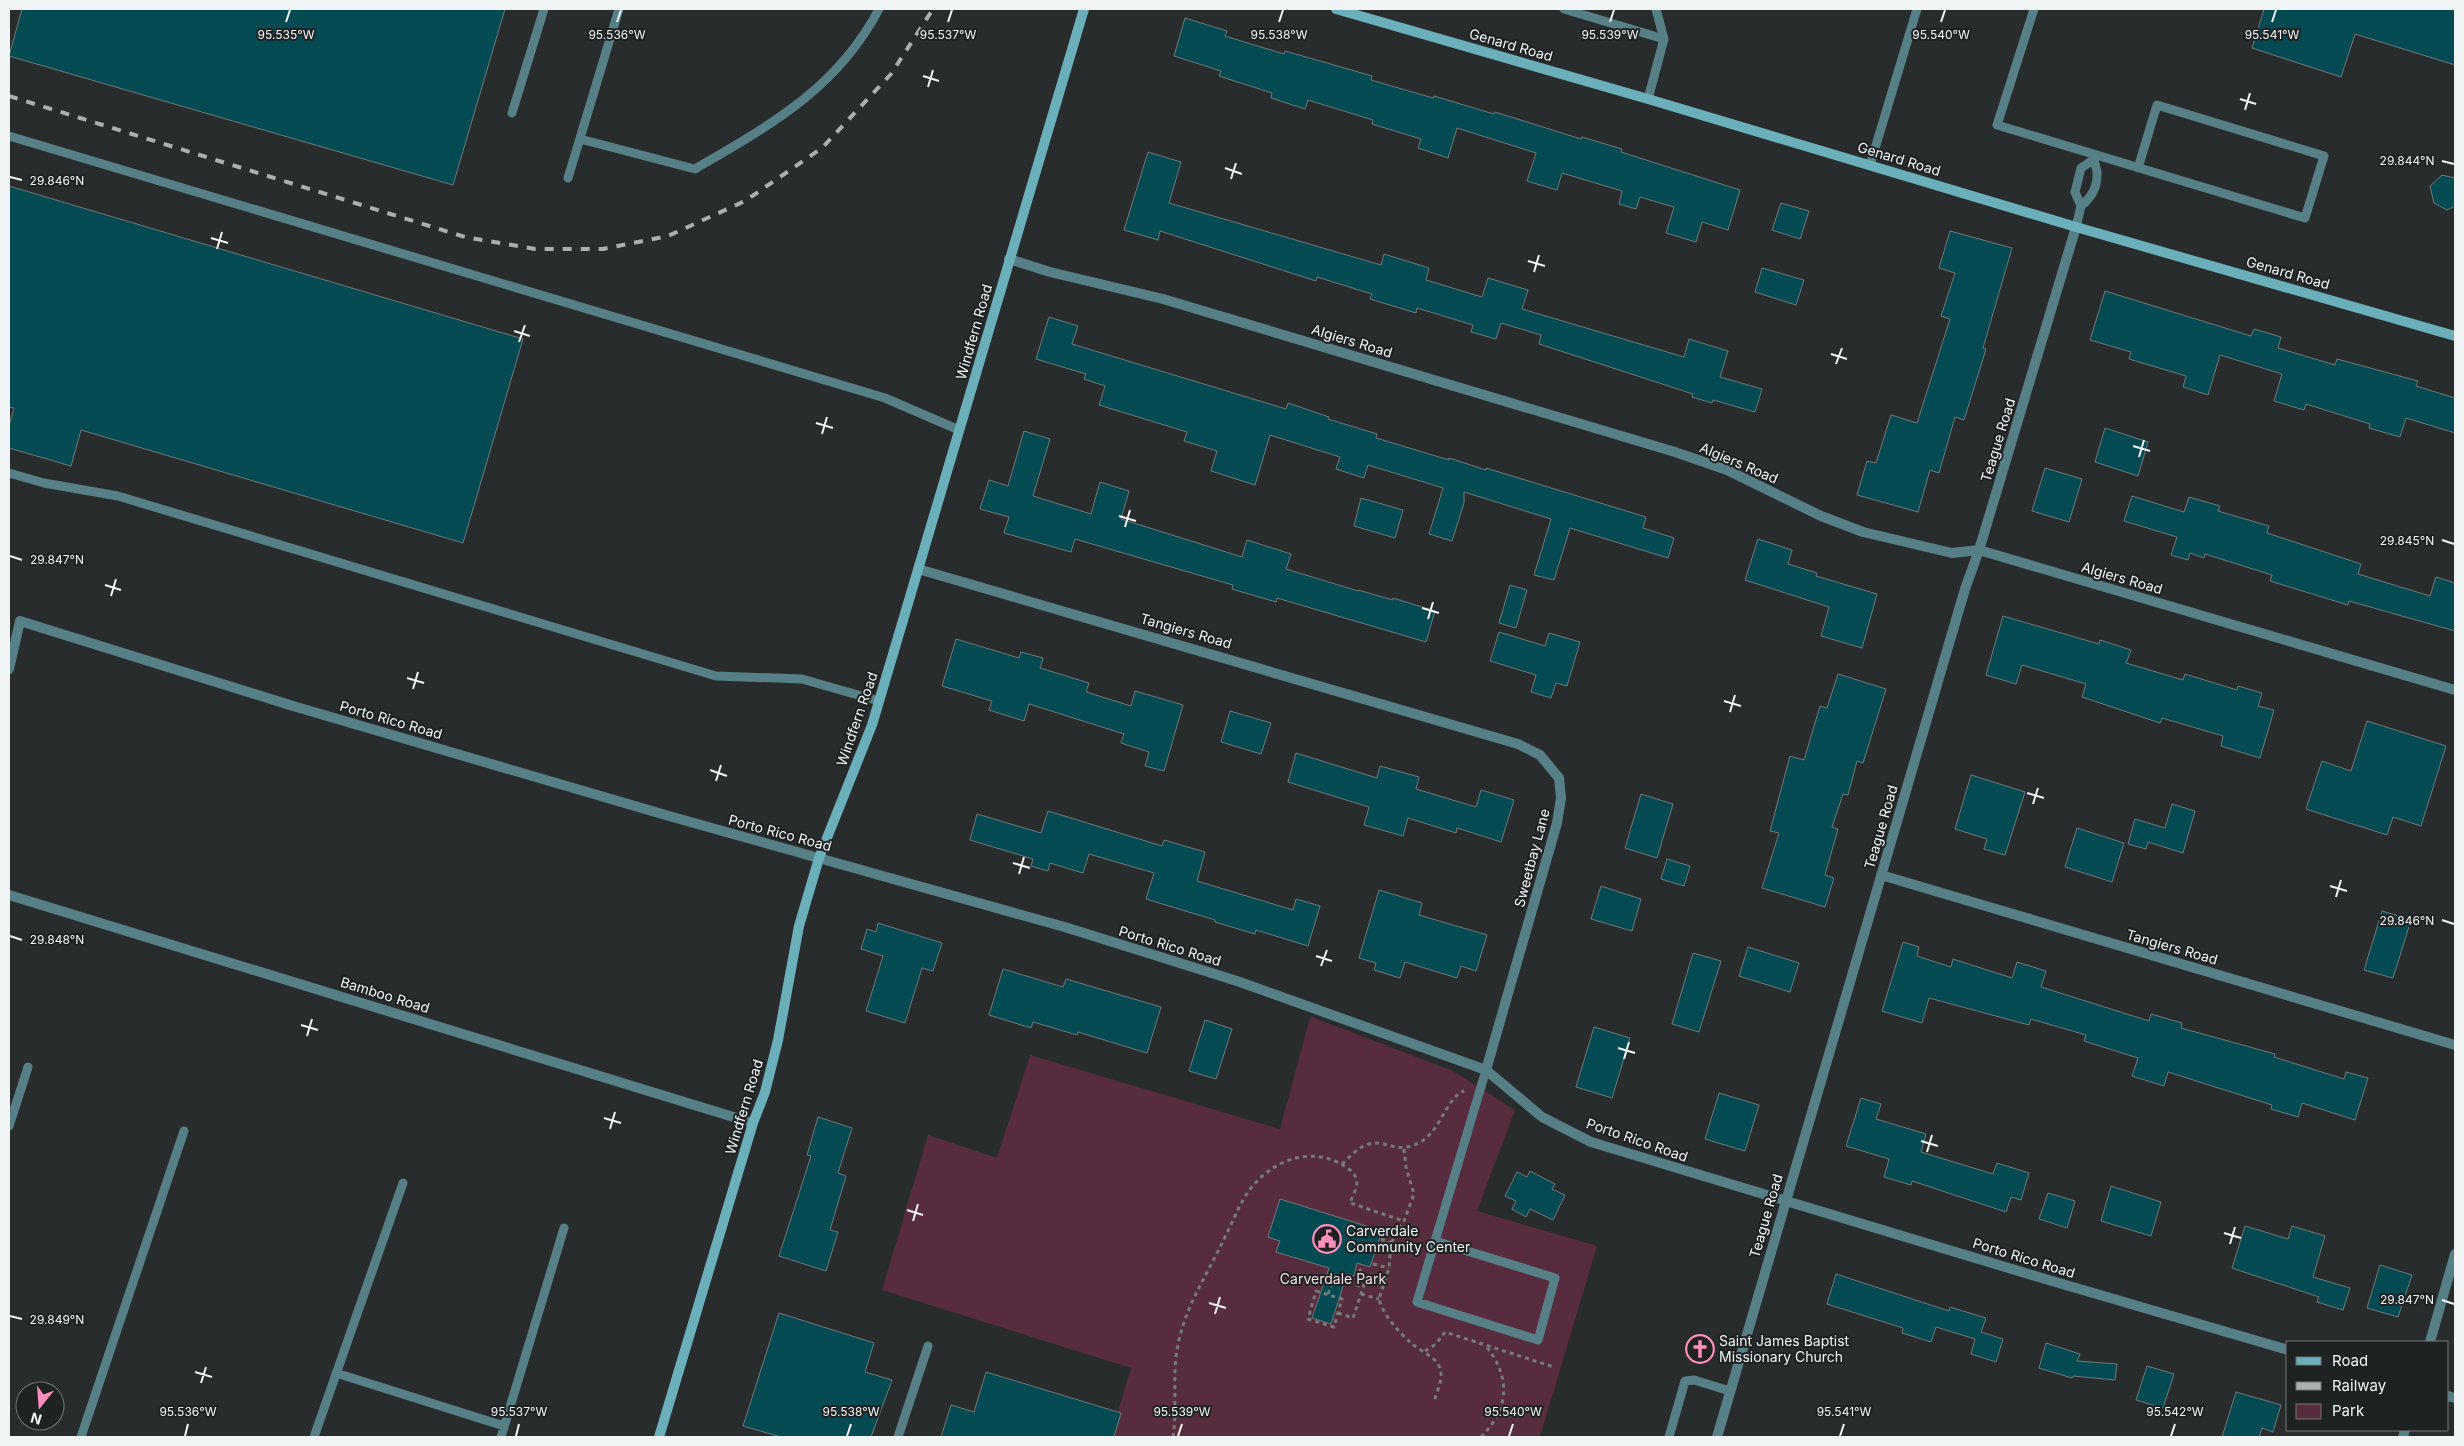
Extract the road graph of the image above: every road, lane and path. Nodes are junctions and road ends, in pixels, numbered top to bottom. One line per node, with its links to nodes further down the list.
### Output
1 (544, 9): 12 (lane)
2 (619, 9): 14 (lane)
3 (879, 9): 14 (lane)
4 (1084, 9): 21 (street, Windfern Road)
5 (1336, 9): 11 (street, Genard Road)
6 (1564, 9): 10 (lane)
7 (1656, 9): 10 (lane)
8 (1917, 9): 16 (lane)
9 (2034, 9): 15 (lane)
10 (1664, 39): 11 (lane)
11 (1648, 99): 16 (street, Genard Road)
12 (512, 112)
13 (9, 136): 23 (lane)
14 (580, 139): 18 (lane)
15 (2094, 157): 17 (lane); 19 (lane); 19 (lane)
16 (1870, 165): 20 (street, Genard Road)
17 (2138, 168): 17 (lane)
18 (568, 178)
19 (2081, 206): 20 (lane)
20 (2076, 227): 22 (street, Genard Road); 25 (street, Teague Road)
21 (1009, 259): 23 (street, Windfern Road); 25 (street, Algiers Road)
22 (2455, 336)
23 (959, 430): 26 (street, Windfern Road)
24 (9, 473): 29 (lane)
25 (1979, 550): 28 (street, Algiers Road); 32 (street, Teague Road)
26 (918, 569): 29 (street, Windfern Road); 30 (street, Tangiers Road)
27 (9, 669): 31 (street, Porto Rico Road)
28 (2455, 690)
29 (879, 701): 31 (street, Windfern Road)
30 (1445, 722): 36 (street, Sweetbay Lane)
31 (819, 858): 36 (street, Porto Rico Road); 38 (street, Windfern Road)
32 (1881, 875): 34 (street, Tangiers Road); 44 (street, Teague Road)
33 (9, 895): 38 (street, Bamboo Road)
34 (2455, 1045)
35 (28, 1067): 39 (lane)
36 (1486, 1070): 44 (street, Porto Rico Road); 48 (lane)
37 (1460, 1093): 41 (path)
38 (753, 1123): 72 (street, Windfern Road)
39 (9, 1126)
40 (184, 1131): 69 (lane)
41 (1404, 1149): 42 (path); 45 (path)
42 (1342, 1164): 45 (path); 74 (path)
43 (403, 1182): 65 (lane)
44 (1785, 1200): 62 (street, Porto Rico Road); 66 (street, Teague Road)
45 (1404, 1222): 49 (path)
46 (564, 1228): 68 (lane)
47 (1381, 1239): 49 (path)
48 (1435, 1241): 48 (lane)
49 (1391, 1243): 53 (path)
50 (2455, 1254): 59 (street)
51 (1373, 1264): 53 (path)
52 (1358, 1265): 54 (path)
53 (1389, 1268): 57 (path)
54 (1363, 1287): 55 (path); 56 (path)
55 (1328, 1294): 58 (path); 58 (path)
56 (1361, 1294): 57 (path); 58 (path)
57 (1379, 1299): 63 (path)
58 (1338, 1313)
59 (2430, 1341)
60 (1484, 1344): 63 (path); 64 (path); 75 (path)
61 (928, 1346): 73 (lane)
62 (2286, 1349)
63 (1425, 1351): 67 (path)
64 (1554, 1367)
65 (336, 1373): 68 (lane); 70 (lane)
66 (1730, 1391): 76 (lane); 77 (street, Teague Road)
67 (1434, 1402)
68 (504, 1426): 71 (lane)
69 (81, 1437)
70 (314, 1437)
71 (501, 1437)
72 (659, 1437)
73 (898, 1437)
74 (1173, 1437)
75 (1481, 1437)
76 (1669, 1437)
77 (1717, 1437)

